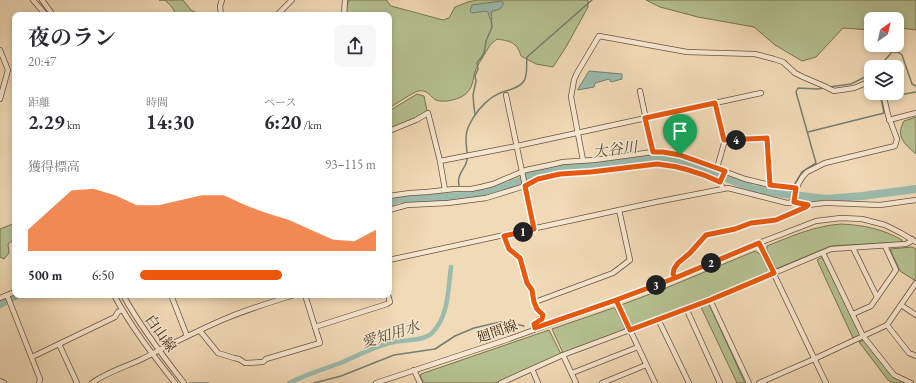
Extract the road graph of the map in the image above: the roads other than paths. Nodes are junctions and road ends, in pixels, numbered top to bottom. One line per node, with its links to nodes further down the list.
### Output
1 (33, 0): 6 (street)
2 (42, 0): 7 (street)
3 (222, 0): 8 (street)
4 (292, 0): 9 (street)
5 (345, 0): 10 (street)
6 (43, 12)
7 (51, 12)
8 (221, 12)
9 (280, 12)
10 (344, 12)
11 (0, 50): 16 (street)
12 (864, 84): 23 (street)
13 (640, 91): 20 (street)
14 (761, 93): 18 (street)
15 (506, 95): 25 (street)
16 (0, 99)
17 (885, 100): 21 (street)
18 (715, 103): 20 (street); 24 (street)
19 (916, 113): 21 (street)
20 (645, 118): 23 (street); 26 (street)
21 (889, 120): 35 (street)
22 (392, 130): 28 (street)
23 (578, 133): 25 (street); 27 (street)
24 (725, 140): 29 (street); 34 (street)
25 (517, 146): 28 (street); 30 (street)
26 (653, 152): 27 (street); 29 (street)
27 (584, 160): 30 (street)
28 (440, 161): 37 (street)
29 (717, 168): 31 (street)
30 (522, 171): 33 (street); 37 (street)
31 (725, 171): 32 (street); 34 (street)
32 (720, 182): 33 (street); 36 (street)
33 (525, 185): 42 (street); 44 (street)
34 (770, 185): 35 (street)
35 (796, 188): 40 (street)
36 (723, 189): 40 (street); 43 (street)
37 (445, 190): 38 (street)
38 (392, 196)
39 (916, 200): 41 (street)
40 (794, 201): 41 (street)
41 (808, 205): 53 (street)
42 (392, 209)
43 (620, 210): 44 (street); 67 (street)
44 (534, 229): 45 (street)
45 (504, 236): 51 (street); 67 (street)
46 (914, 240): 47 (street, 廻間線); 48 (street)
47 (759, 243): 52 (street); 53 (street, 廻間線)
48 (885, 246): 49 (street); 57 (street)
49 (853, 248): 50 (street); 57 (street)
50 (823, 253): 52 (street); 71 (street)
51 (392, 259)
52 (774, 273): 66 (street); 88 (street)
53 (675, 278): 65 (street, 廻間線)
54 (916, 283): 68 (street)
55 (12, 294): 56 (street)
56 (7, 296): 58 (street); 87 (street)
57 (877, 297): 71 (street)
58 (0, 298)
59 (116, 298): 70 (street, 白山線)
60 (125, 298): 83 (street, 白山線)
61 (172, 298): 79 (street)
62 (285, 298): 78 (street)
63 (306, 298): 75 (street)
64 (389, 298): 75 (street)
65 (616, 300): 76 (street, 廻間線); 77 (street)
66 (710, 300): 69 (street); 111 (street)
67 (534, 302): 76 (street)
68 (901, 305): 72 (street); 74 (street)
69 (686, 308): 73 (street); 110 (street)
70 (122, 310): 81 (street); 84 (street, 白山線)
71 (853, 314): 80 (street)
72 (916, 315)
73 (658, 319): 77 (street); 109 (street)
74 (887, 325): 80 (street); 86 (street)
75 (315, 327): 78 (street)
76 (535, 328): 91 (street, 廻間線)
77 (630, 330): 82 (street); 85 (street)
78 (200, 331): 79 (street)
79 (187, 336): 83 (street)
80 (863, 336): 88 (street); 114 (street)
81 (59, 344): 87 (street); 98 (street)
82 (638, 347): 89 (street); 92 (street)
83 (159, 350): 84 (street); 101 (street, 白山線)
84 (152, 354): 94 (street); 100 (street, 白山線)
85 (563, 355): 90 (street); 92 (street)
86 (916, 356)
87 (32, 357): 97 (street)
88 (814, 359): 112 (street); 113 (street)
89 (646, 365): 95 (street); 108 (street)
90 (532, 369): 104 (street); 105 (street)
91 (414, 370): 102 (street, 廻間線); 103 (street)
92 (572, 373): 106 (street)
93 (0, 381): 96 (street)
94 (99, 381): 99 (street)
95 (614, 381): 107 (street)
96 (4, 383)
97 (39, 383)
98 (77, 383)
99 (92, 383)
100 (175, 383)
101 (184, 383)
102 (376, 383)
103 (420, 383)
104 (501, 383)
105 (538, 383)
106 (576, 383)
107 (602, 383)
108 (655, 383)
109 (689, 383)
110 (720, 383)
111 (748, 383)
112 (758, 383)
113 (826, 383)
114 (910, 383)

